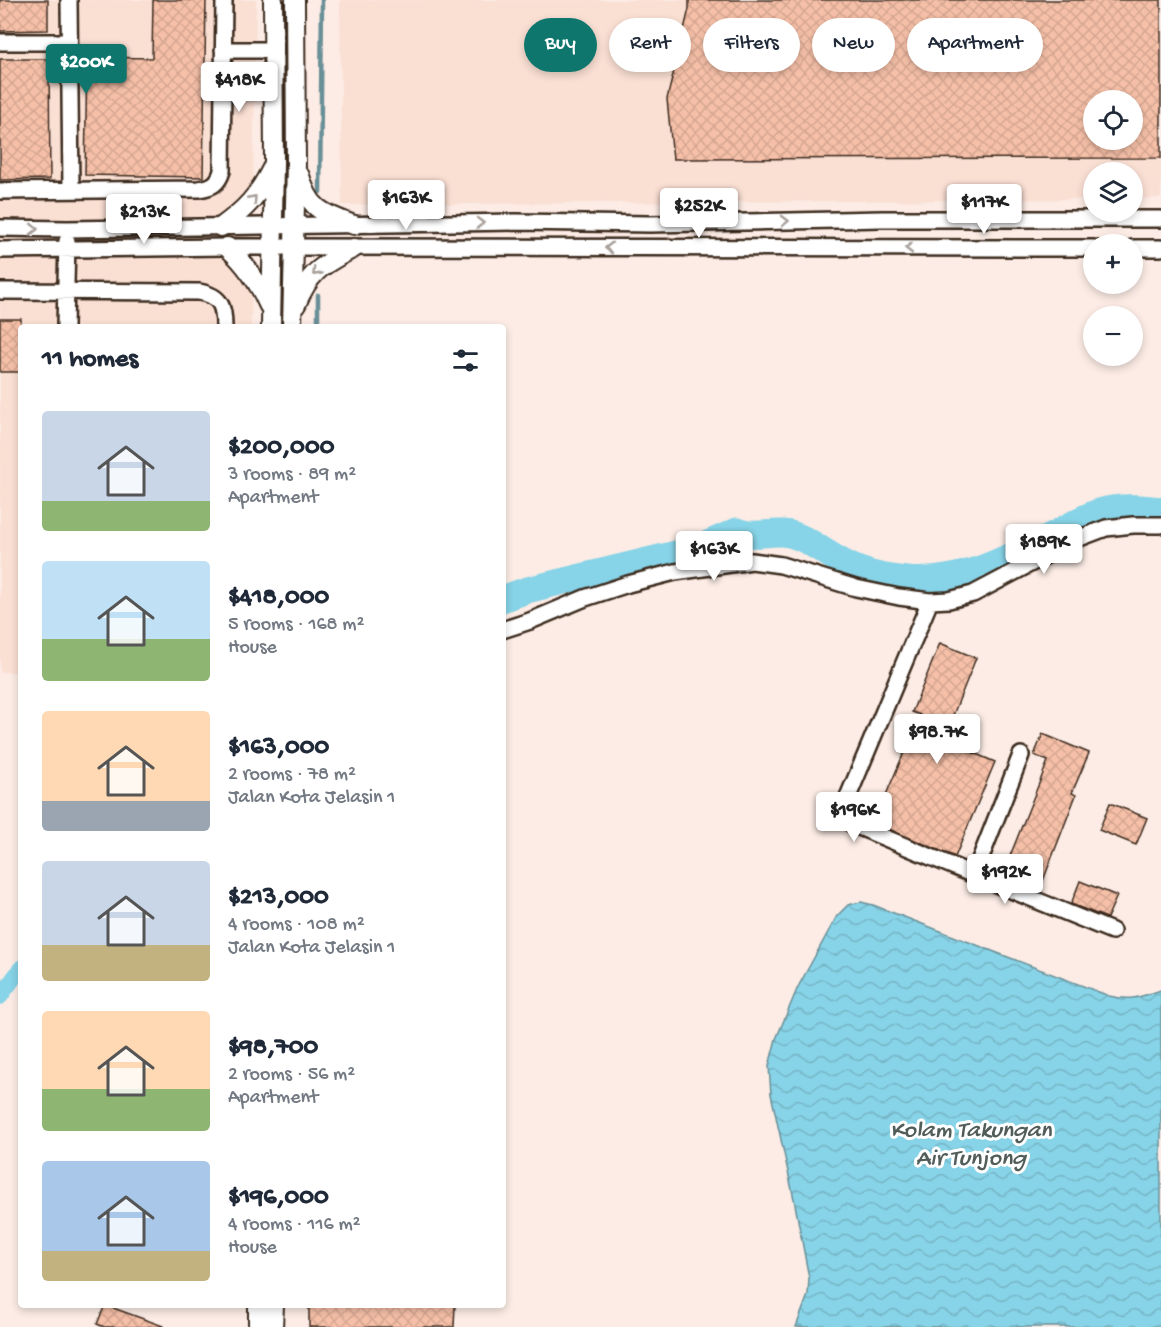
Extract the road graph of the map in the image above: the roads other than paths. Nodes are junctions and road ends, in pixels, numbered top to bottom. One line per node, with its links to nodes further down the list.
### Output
1 (69, 0): 6 (street)
2 (224, 0): 7 (street)
3 (273, 0): 8 (main road)
4 (295, 0): 10 (main road)
5 (0, 42): 6 (street)
6 (69, 42): 12 (street)
7 (223, 50): 8 (street); 12 (street)
8 (273, 50): 9 (main road)
9 (274, 163): 14 (main road); 17 (main road, one-way to 9)
10 (296, 163): 15 (main road); 16 (main road)
11 (0, 190): 12 (street)
12 (70, 190)
13 (1157, 219): 16 (street, one-way to 13)
14 (273, 225): 15 (street); 17 (street); 21 (main road)
15 (296, 225): 16 (street); 22 (main road)
16 (354, 225)
17 (221, 227): 19 (street)
18 (0, 228): 19 (street, one-way to 19)
19 (68, 229): 28 (street)
20 (227, 247): 21 (street); 28 (street); 31 (main road)
21 (272, 248): 22 (street); 31 (main road)
22 (296, 248): 23 (street); 32 (main road)
23 (354, 248): 24 (street, one-way to 23); 32 (main road, one-way to 32)
24 (1083, 248)
25 (1143, 248): 26 (street)
26 (1161, 248)
27 (0, 250): 28 (street)
28 (67, 250): 30 (street)
29 (0, 291): 30 (street)
30 (66, 292): 33 (street); 34 (street)
31 (271, 319)
32 (292, 319)
33 (65, 324)
34 (224, 324)
35 (1161, 525): 36 (street)
36 (930, 602): 37 (street); 39 (street)
37 (506, 629)
38 (1021, 755): 39 (street)
39 (974, 875): 40 (street)
40 (1112, 931)
41 (258, 1308): 43 (main road)
42 (274, 1308): 44 (main road)
43 (258, 1327)
44 (273, 1327)

